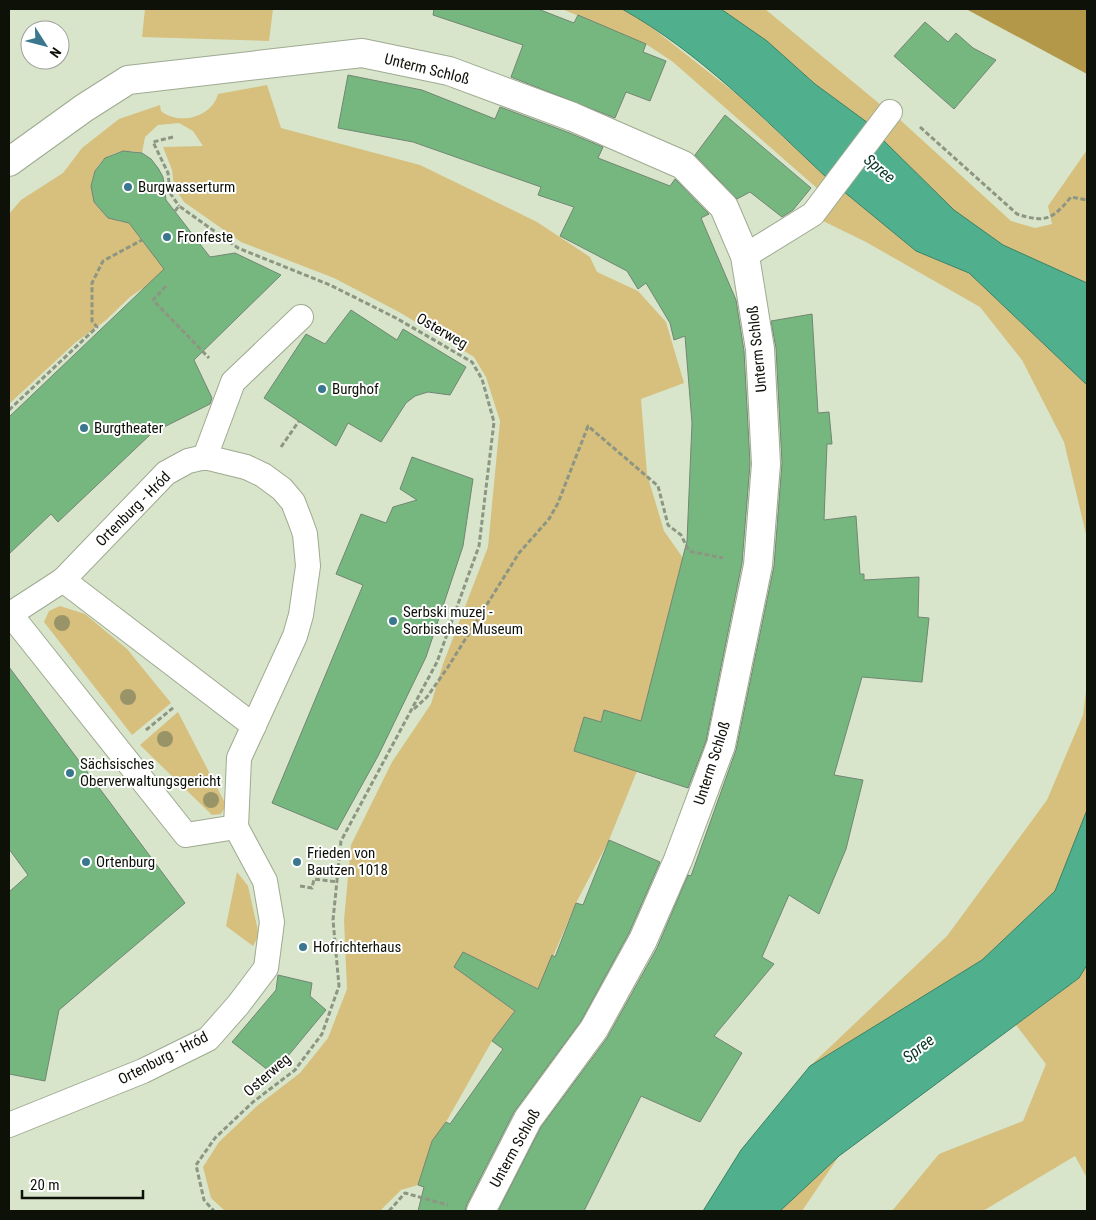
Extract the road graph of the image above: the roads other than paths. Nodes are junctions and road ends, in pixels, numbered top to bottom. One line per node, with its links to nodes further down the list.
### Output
1 (890, 112): 3 (lane)
2 (9, 162): 3 (street, Unterm Schloß)
3 (745, 256): 11 (street, Unterm Schloß)
4 (301, 317): 5 (lane)
5 (205, 456): 6 (lane, Ortenburg - Hród); 8 (lane)
6 (63, 580): 7 (lane, Ortenburg - Hród); 8 (lane)
7 (10, 615): 9 (lane, Ortenburg - Hród)
8 (254, 726): 9 (lane)
9 (236, 827): 10 (lane, Ortenburg - Hród)
10 (9, 1125)
11 (481, 1211)

